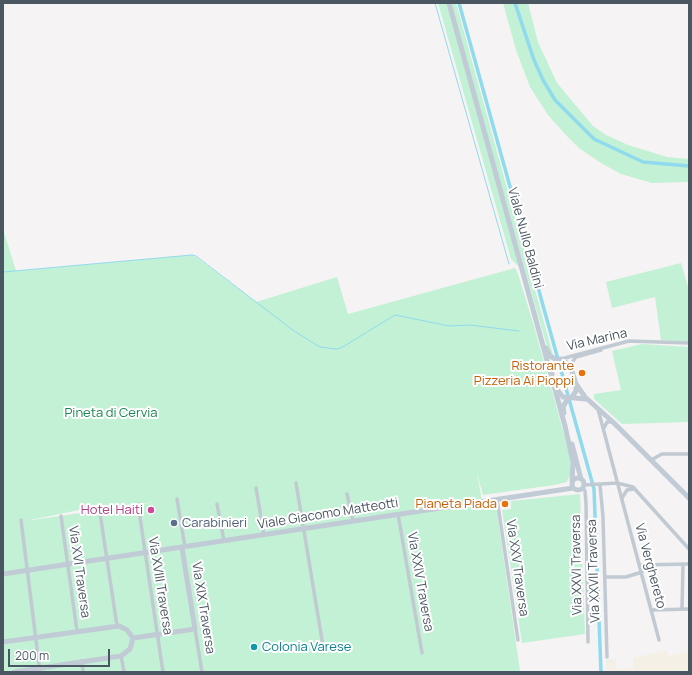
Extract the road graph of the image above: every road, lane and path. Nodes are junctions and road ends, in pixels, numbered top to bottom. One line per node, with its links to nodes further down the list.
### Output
1 (449, 3): 2 (street, Viale Nullo Baldini)
2 (532, 303): 5 (street); 7 (street, Viale Nullo Baldini)
3 (637, 341): 4 (street, Via Marina); 5 (street, Via Marina); 6 (street, Via Marina)
4 (689, 343)
5 (559, 359): 6 (street); 7 (street)
6 (572, 370): 8 (street)
7 (552, 382): 9 (street); 19 (street, Viale Nullo Baldini)
8 (576, 384): 9 (street); 10 (street)
9 (570, 398): 10 (street); 16 (street)
10 (587, 399): 11 (street)
11 (597, 407): 12 (street); 13 (street, Via Verghereto)
12 (614, 423): 13 (street); 15 (street)
13 (604, 430): 18 (street, Via Verghereto)
14 (689, 454): 15 (street)
15 (651, 460): 26 (street)
16 (581, 478): 19 (street); 21 (street)
17 (296, 483): 36 (street)
18 (617, 484): 20 (street); 23 (street); 25 (street, Via Verghereto)
19 (572, 485): 21 (street); 28 (street, Viale Giacomo Matteotti)
20 (599, 485): 21 (street); 50 (street, Via XXVII Traversa)
21 (585, 486): 63 (street, Via XXVI Traversa)
22 (256, 488): 37 (street)
23 (636, 490): 25 (street); 40 (street)
24 (347, 494): 35 (street)
25 (622, 498): 46 (street, Via Verghereto)
26 (689, 498)
27 (177, 499): 39 (street, Via XIX Traversa)
28 (497, 499): 32 (street, Viale Giacomo Matteotti); 60 (street, Via XXV Traversa)
29 (138, 504): 41 (street, Via XVIII Traversa)
30 (217, 504): 38 (street)
31 (100, 513): 42 (street)
32 (398, 514): 35 (street, Viale Giacomo Matteotti); 65 (street, Via XXIV Traversa)
33 (61, 516): 43 (street, Via XVI Traversa)
34 (21, 520): 47 (street)
35 (353, 521): 36 (street, Viale Giacomo Matteotti)
36 (303, 528): 37 (street, Viale Giacomo Matteotti); 64 (street)
37 (264, 535): 38 (street, Viale Giacomo Matteotti)
38 (224, 542): 39 (street, Viale Giacomo Matteotti)
39 (184, 548): 41 (street, Viale Giacomo Matteotti); 55 (street, Via XIX Traversa)
40 (689, 549)
41 (146, 554): 42 (street, Viale Giacomo Matteotti); 57 (street, Via XVIII Traversa)
42 (107, 558): 43 (street, Viale Giacomo Matteotti); 54 (street)
43 (68, 564): 47 (street, Viale Giacomo Matteotti); 56 (street, Via XVI Traversa)
44 (683, 564): 45 (street); 46 (street); 51 (street)
45 (689, 564)
46 (641, 565): 48 (street, Via Verghereto)
47 (27, 570): 49 (street, Viale Giacomo Matteotti); 58 (street)
48 (642, 572): 50 (street); 53 (street, Via Verghereto)
49 (3, 574)
50 (604, 577): 67 (street, Via XXVII Traversa)
51 (682, 609): 52 (street); 53 (street)
52 (689, 609)
53 (652, 610): 61 (street, Via Verghereto)
54 (117, 626): 56 (street); 59 (street)
55 (195, 629): 57 (street); 74 (street, Via XIX Traversa)
56 (77, 631): 58 (street)
57 (158, 634): 59 (street); 73 (street, Via XVIII Traversa)
58 (35, 637): 62 (street); 69 (street)
59 (133, 638): 66 (street)
60 (518, 640)
61 (659, 640)
62 (3, 642)
63 (588, 642)
64 (324, 652)
65 (422, 653)
66 (121, 656): 68 (street); 72 (street)
67 (607, 657)
68 (82, 662): 69 (street); 71 (street)
69 (40, 670): 70 (street)
70 (14, 672)
71 (83, 672)
72 (124, 672)
73 (163, 672)
74 (202, 672)

